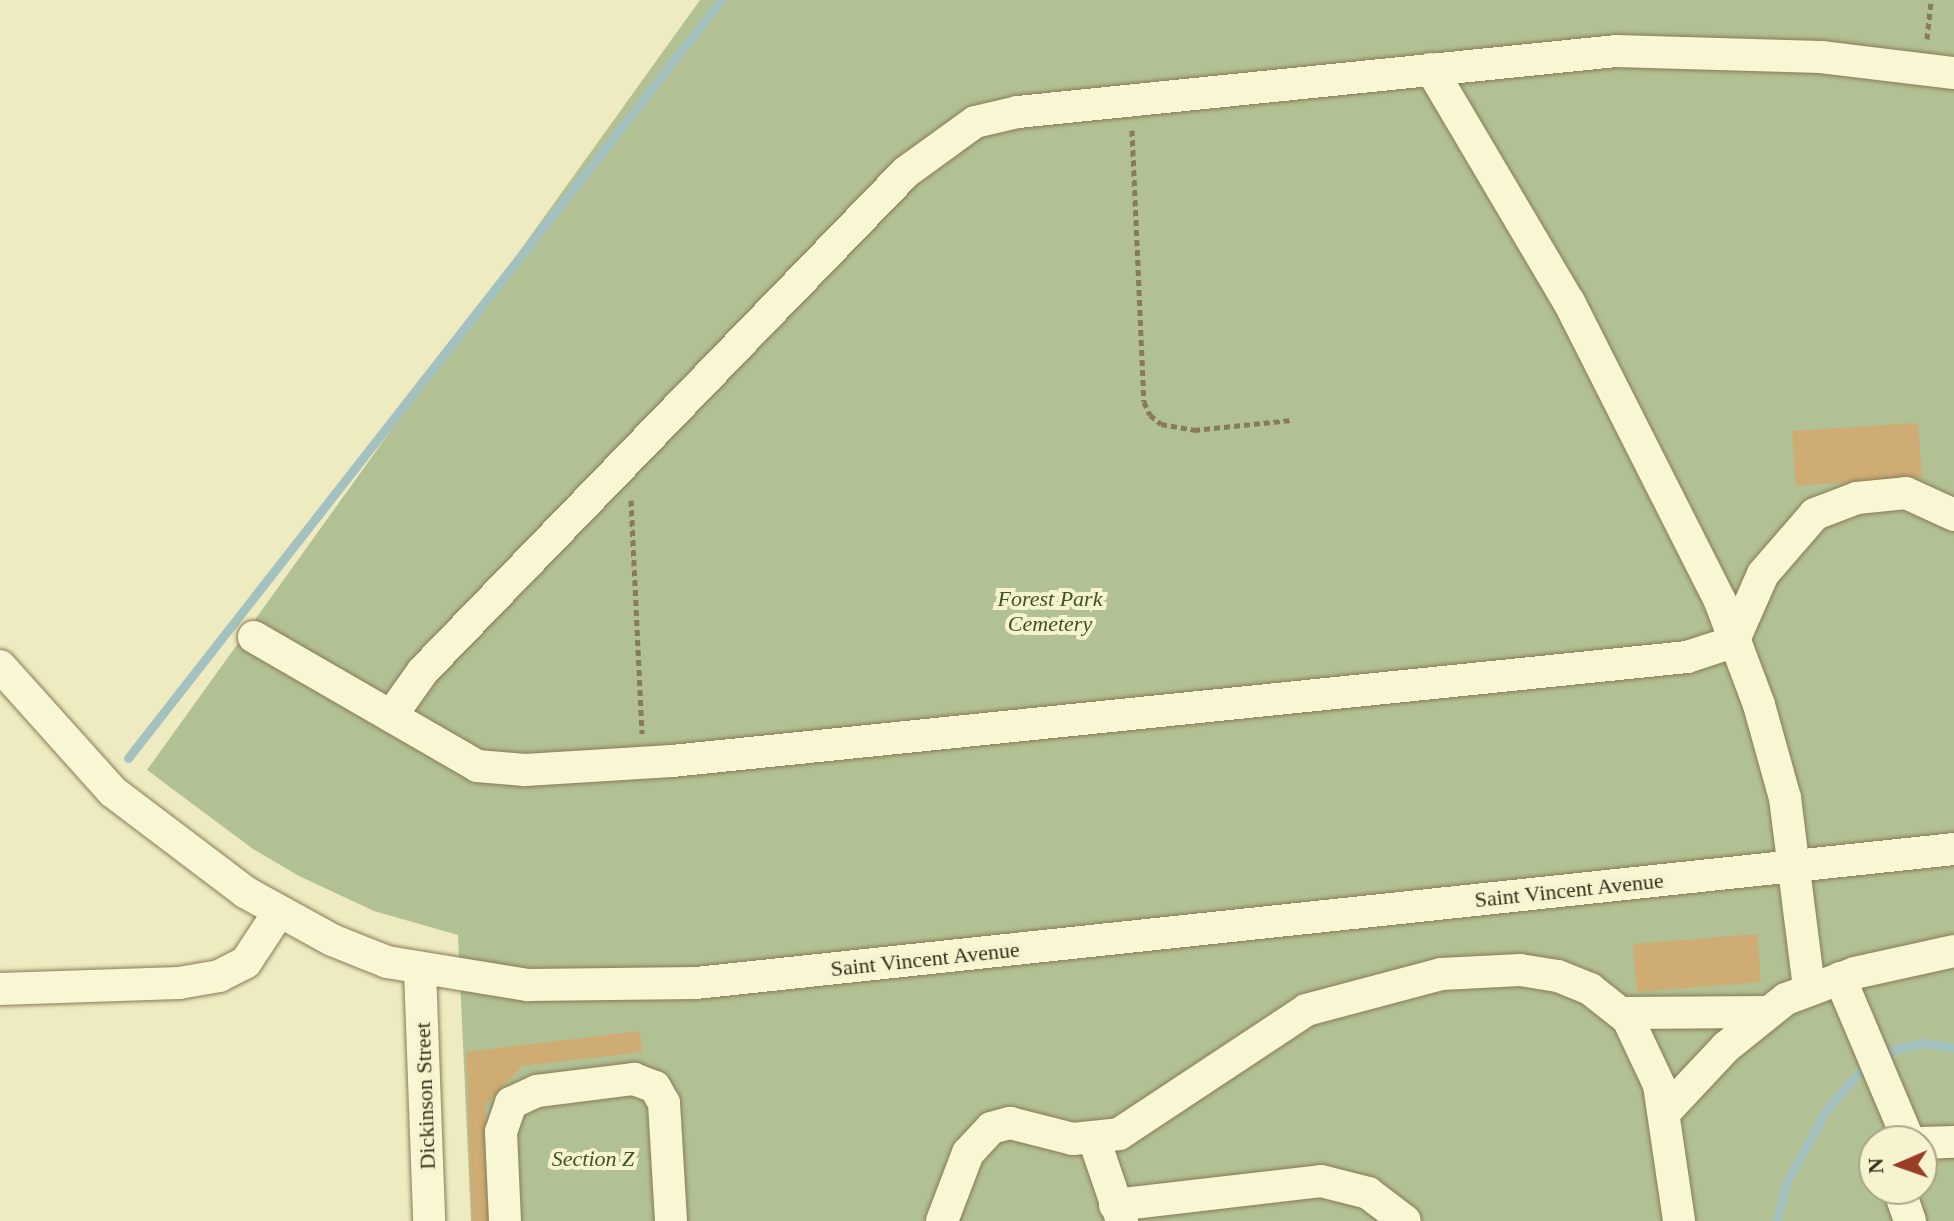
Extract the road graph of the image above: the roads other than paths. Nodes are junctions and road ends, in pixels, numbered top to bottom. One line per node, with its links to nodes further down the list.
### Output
1 (1431, 69): 2 (street); 5 (street); 7 (street)
2 (1954, 73)
3 (1954, 515): 5 (street)
4 (254, 637): 7 (street)
5 (1733, 642): 7 (street); 9 (street)
6 (1, 672): 10 (street, Saint Vincent Avenue)
7 (391, 716)
8 (1954, 849): 9 (street, Saint Vincent Avenue)
9 (1793, 866): 12 (street, Saint Vincent Avenue); 14 (street)
10 (279, 912): 12 (street, Saint Vincent Avenue); 15 (street)
11 (1954, 951): 13 (street)
12 (420, 970): 22 (street, Dickinson Street)
13 (1840, 978): 14 (street); 19 (street)
14 (1809, 987): 16 (street)
15 (0, 989)
16 (1766, 1012): 17 (street); 18 (street)
17 (1622, 1013): 18 (street); 20 (street)
18 (1665, 1112): 27 (street)
19 (1902, 1125)
20 (1094, 1139): 21 (street); 25 (street)
21 (1118, 1213): 26 (street)
22 (429, 1221)
23 (505, 1221): 24 (street)
24 (671, 1221)
25 (942, 1221)
26 (1405, 1221)
27 (1679, 1221)

